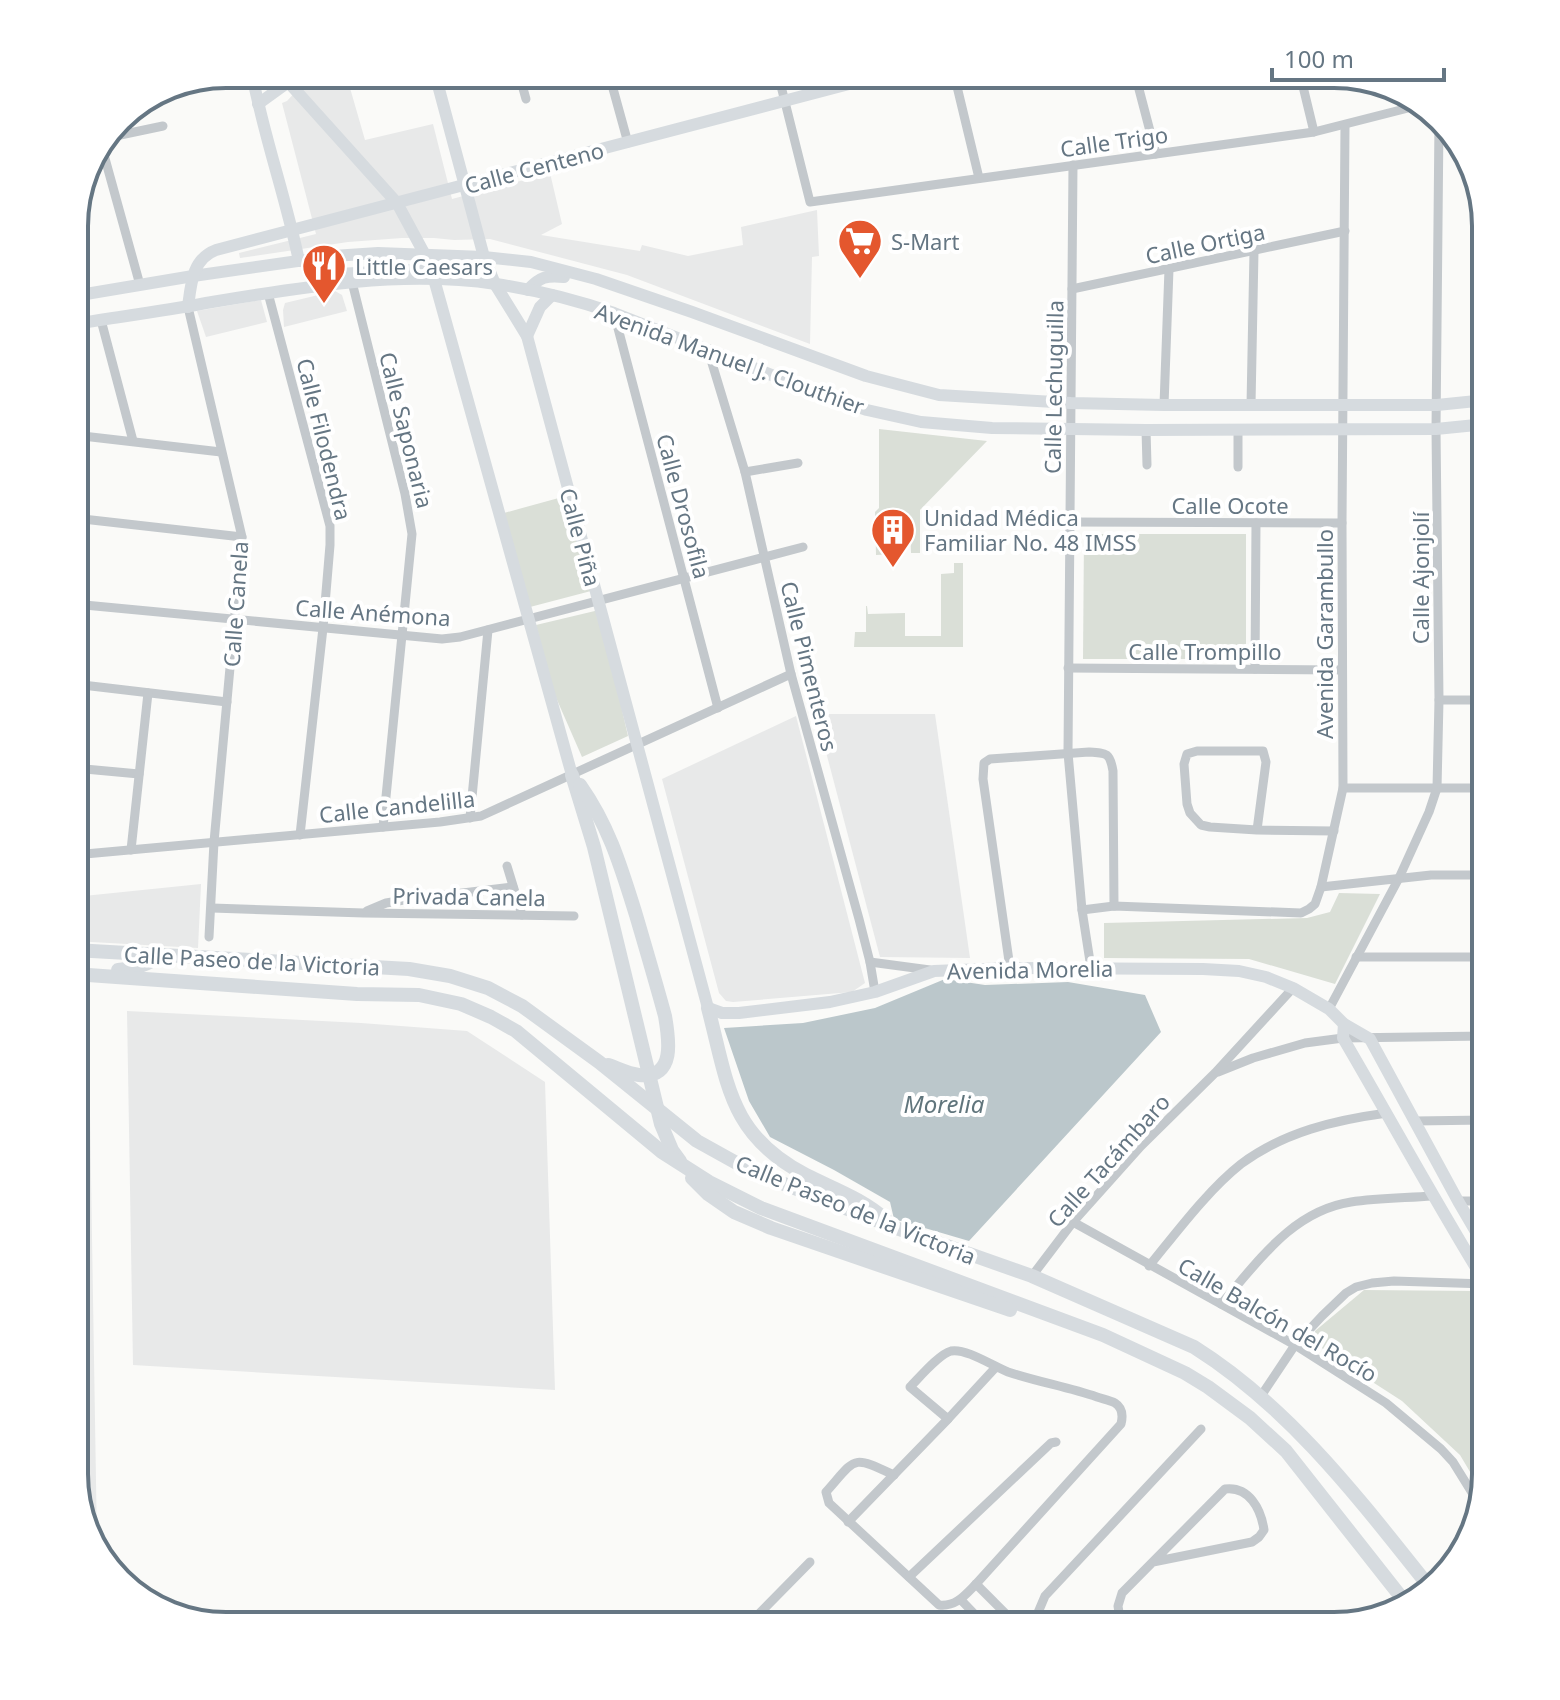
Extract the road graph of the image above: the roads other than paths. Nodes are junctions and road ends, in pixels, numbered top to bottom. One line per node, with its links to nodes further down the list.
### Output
1 (255, 88): 14 (main road)
2 (274, 88): 14 (main road)
3 (293, 88): 27 (main road)
4 (439, 88): 26 (main road, Calle Piña)
5 (523, 88): 12 (street)
6 (613, 88): 21 (street)
7 (781, 88): 13 (street)
8 (834, 88): 13 (main road, Calle Centeno)
9 (957, 88): 25 (street)
10 (1139, 88): 22 (street)
11 (1303, 88): 18 (street)
12 (526, 99)
13 (784, 101): 21 (main road, Calle Centeno); 25 (street, Calle Trigo)
14 (258, 104): 28 (main road)
15 (1406, 109): 16 (street, Calle Trigo)
16 (1345, 125): 18 (street, Calle Trigo); 29 (street, Avenida Garambullo)
17 (163, 126): 19 (street)
18 (1314, 132): 22 (street, Calle Trigo)
19 (125, 134)
20 (1439, 138): 57 (street, Calle Ajonjolí)
21 (628, 143): 26 (main road, Calle Centeno)
22 (1156, 154): 24 (street, Calle Trigo)
23 (106, 160): 40 (street)
24 (1073, 165): 25 (street, Calle Trigo); 42 (street, Calle Lechuguilla)
25 (979, 178)
26 (465, 186): 27 (main road, Calle Centeno); 32 (main road, Calle Piña)
27 (397, 203): 28 (main road, Calle Centeno); 31 (main road)
28 (292, 229): 33 (main road); 36 (main road, Calle Centeno)
29 (1345, 231): 30 (street, Calle Ortiga); 58 (street, Avenida Garambullo)
30 (1254, 251): 34 (street, Calle Ortiga); 56 (street)
31 (424, 253): 32 (main road, Avenida Manuel J. Clouthier); 33 (main road, Avenida Manuel J. Clouthier); 35 (main road)
32 (484, 257): 35 (main road); 37 (main road, Avenida Manuel J. Clouthier); 39 (main road, Calle Piña)
33 (299, 261): 36 (main road, Avenida Manuel J. Clouthier)
34 (1169, 269): 42 (street, Calle Ortiga); 55 (street)
35 (432, 274): 38 (main road, Avenida Manuel J. Clouthier); 39 (main road, Avenida Manuel J. Clouthier); 41 (main road); 83 (main road)
36 (193, 276): 40 (main road, Avenida Manuel J. Clouthier); 47 (main road, Calle Canela)
37 (596, 279): 43 (main road); 54 (main road, Avenida Manuel J. Clouthier)
38 (352, 282): 41 (main road, Avenida Manuel J. Clouthier); 86 (street, Calle Saponaria)
39 (495, 284): 43 (main road, Avenida Manuel J. Clouthier); 51 (main road, Calle Piña)
40 (140, 285): 45 (main road, Avenida Manuel J. Clouthier)
41 (300, 287): 44 (main road, Avenida Manuel J. Clouthier)
42 (1072, 289): 54 (street, Calle Lechuguilla)
43 (528, 290): 46 (main road, Avenida Manuel J. Clouthier)
44 (268, 293): 47 (main road, Avenida Manuel J. Clouthier); 84 (street, Calle Filodendra)
45 (88, 294)
46 (552, 295): 48 (main road, Avenida Manuel J. Clouthier); 51 (main road)
47 (188, 307): 49 (main road, Avenida Manuel J. Clouthier); 67 (street, Calle Canela)
48 (614, 313): 52 (main road, Avenida Manuel J. Clouthier); 79 (street, Calle Drosofila)
49 (101, 320): 50 (main road, Avenida Manuel J. Clouthier); 66 (street)
50 (88, 322)
51 (527, 336): 80 (main road, Calle Piña)
52 (708, 350): 60 (main road, Avenida Manuel J. Clouthier); 71 (street, Calle Pimenteros)
53 (1472, 401): 57 (main road, Avenida Manuel J. Clouthier)
54 (1071, 403): 55 (main road, Avenida Manuel J. Clouthier); 60 (street, Calle Lechuguilla)
55 (1164, 405): 56 (main road, Avenida Manuel J. Clouthier)
56 (1251, 405): 58 (main road, Avenida Manuel J. Clouthier)
57 (1437, 405): 58 (main road, Avenida Manuel J. Clouthier); 62 (street, Calle Ajonjolí)
58 (1344, 406): 61 (street, Avenida Garambullo)
59 (1472, 425): 62 (main road, Avenida Manuel J. Clouthier)
60 (1071, 429): 63 (main road, Avenida Manuel J. Clouthier); 73 (street, Calle Lechuguilla)
61 (1344, 429): 62 (main road, Avenida Manuel J. Clouthier); 64 (main road, Avenida Manuel J. Clouthier); 75 (street, Avenida Garambullo)
62 (1436, 429): 93 (street, Calle Ajonjolí)
63 (1146, 430): 64 (main road, Avenida Manuel J. Clouthier); 69 (street)
64 (1238, 430): 70 (street)
65 (88, 436): 66 (street)
66 (133, 441): 67 (street)
67 (221, 452): 76 (street, Calle Canela)
68 (798, 463): 71 (street)
69 (1147, 465)
70 (1238, 467)
71 (745, 472): 78 (street, Calle Pimenteros)
72 (88, 520): 76 (street)
73 (1070, 522): 74 (street, Calle Ocote); 87 (street, Calle Lechuguilla)
74 (1256, 523): 75 (street, Calle Ocote); 88 (street)
75 (1342, 523): 89 (street, Avenida Garambullo)
76 (242, 537): 82 (street, Calle Canela)
77 (803, 547): 78 (street, Calle Anémona)
78 (764, 557): 79 (street, Calle Anémona); 90 (street, Calle Pimenteros)
79 (685, 578): 80 (street, Calle Anémona); 96 (street, Calle Drosofila)
80 (598, 601): 83 (street, Calle Anémona); 97 (main road, Calle Piña)
81 (88, 605): 82 (street, Calle Anémona)
82 (235, 619): 84 (street, Calle Anémona); 95 (street, Calle Canela)
83 (529, 619): 85 (street, Calle Anémona); 101 (main road)
84 (323, 628): 86 (street, Calle Anémona); 109 (street, Calle Filodendra)
85 (488, 630): 86 (street, Calle Anémona); 105 (street)
86 (403, 636): 106 (street, Calle Saponaria)
87 (1068, 668): 88 (street, Calle Trompillo); 98 (street, Calle Lechuguilla)
88 (1255, 669): 89 (street, Calle Trompillo)
89 (1342, 670): 102 (street, Avenida Garambullo)
90 (791, 674): 96 (street, Calle Candelilla); 129 (street, Calle Pimenteros)
91 (88, 686): 92 (street)
92 (148, 693): 95 (street); 100 (street)
93 (1439, 700): 94 (street); 103 (street, Calle Ajonjolí)
94 (1472, 700)
95 (227, 702): 110 (street, Calle Canela)
96 (718, 708): 97 (street, Calle Candelilla)
97 (637, 745): 101 (street, Calle Candelilla); 137 (main road, Calle Piña)
98 (1068, 753): 118 (street); 120 (street, Calle Lechuguilla); 130 (street)
99 (88, 769): 100 (street)
100 (139, 774): 111 (street)
101 (572, 775): 105 (street, Calle Candelilla); 143 (main road); 159 (main road)
102 (1343, 788): 103 (street); 108 (street, Avenida Garambullo)
103 (1437, 788): 104 (street); 115 (street, Calle Ajonjolí)
104 (1472, 788)
105 (470, 818): 106 (street, Calle Candelilla)
106 (383, 827): 109 (street, Calle Candelilla)
107 (1257, 830): 107 (street); 108 (street)
108 (1334, 831): 117 (street, Avenida Garambullo)
109 (300, 835): 110 (street, Calle Candelilla)
110 (214, 842): 111 (street, Calle Candelilla); 119 (street, Calle Canela)
111 (131, 850): 112 (street, Calle Candelilla)
112 (88, 854)
113 (507, 866): 116 (street)
114 (1472, 875): 115 (street)
115 (1399, 878): 117 (street); 127 (street, Calle Ajonjolí)
116 (513, 887): 121 (street, Privada Canela); 122 (street)
117 (1321, 887): 118 (street)
118 (1114, 906): 120 (street)
119 (212, 908): 121 (street, Privada Canela); 124 (street, Calle Canela)
120 (1082, 910): 131 (street, Calle Lechuguilla)
121 (364, 913): 122 (street, Privada Canela)
122 (522, 915): 123 (street, Privada Canela)
123 (574, 916)
124 (209, 937)
125 (88, 951): 126 (main road, Calle Paseo de la Victoria)
126 (160, 955): 133 (main road); 143 (main road, Calle Paseo de la Victoria)
127 (1356, 957): 128 (street); 138 (street, Calle Ajonjolí)
128 (1472, 957)
129 (870, 962): 132 (street); 136 (street, Calle Pimenteros)
130 (1010, 968): 131 (main road, Avenida Morelia); 132 (main road, Avenida Morelia)
131 (1091, 968): 135 (main road, Avenida Morelia)
132 (934, 971): 136 (main road, Avenida Morelia)
133 (88, 972)
134 (88, 974): 159 (main road, Calle Paseo de la Victoria)
135 (1293, 988): 138 (main road, Avenida Morelia); 144 (street, Calle Tacámbaro)
136 (875, 992): 137 (main road, Avenida Morelia)
137 (708, 1008): 153 (main road)
138 (1329, 1009): 139 (main road, Avenida Morelia)
139 (1344, 1024): 141 (main road); 142 (main road, Avenida Morelia)
140 (1472, 1036): 142 (street, Calle Tacámbaro)
141 (1343, 1038): 142 (street, Calle Tacámbaro); 144 (street, Calle Tacámbaro); 145 (main road)
142 (1370, 1039): 147 (main road)
143 (599, 1062): 153 (main road, Calle Paseo de la Victoria)
144 (1215, 1073): 151 (street, Calle Tacámbaro)
145 (1387, 1113): 148 (main road); 155 (street)
146 (1472, 1120): 147 (street)
147 (1415, 1121): 149 (main road)
148 (1432, 1196): 154 (main road); 158 (street)
149 (1458, 1201): 150 (street); 152 (main road)
150 (1472, 1201)
151 (1073, 1222): 155 (street, Calle Balcón del Rocío); 156 (street, Calle Tacámbaro)
152 (1472, 1225)
153 (896, 1228): 156 (main road, Calle Paseo de la Victoria)
154 (1472, 1261)
155 (1149, 1266): 158 (street, Calle Balcón del Rocío)
156 (1032, 1276): 162 (main road, Calle Paseo de la Victoria)
157 (1472, 1284): 160 (street)
158 (1221, 1304): 160 (street, Calle Balcón del Rocío)
159 (1103, 1335): 174 (main road, Calle Paseo de la Victoria)
160 (1295, 1345): 162 (street); 167 (street, Calle Balcón del Rocío)
161 (996, 1367): 163 (street); 163 (street); 173 (street)
162 (1261, 1396): 172 (main road, Calle Paseo de la Victoria)
163 (948, 1419): 166 (street)
164 (1201, 1429): 179 (street)
165 (1056, 1442): 171 (street)
166 (894, 1475): 168 (street); 168 (street)
167 (1470, 1490)
168 (848, 1522): 171 (street)
169 (810, 1562): 176 (street)
170 (1153, 1562): 170 (street); 180 (street)
171 (909, 1577): 175 (street)
172 (1423, 1579)
173 (976, 1584): 175 (street); 178 (street)
174 (1399, 1595)
175 (961, 1600): 177 (street)
176 (761, 1612)
177 (973, 1612)
178 (1005, 1612)
179 (1038, 1612)
180 (1119, 1612)

